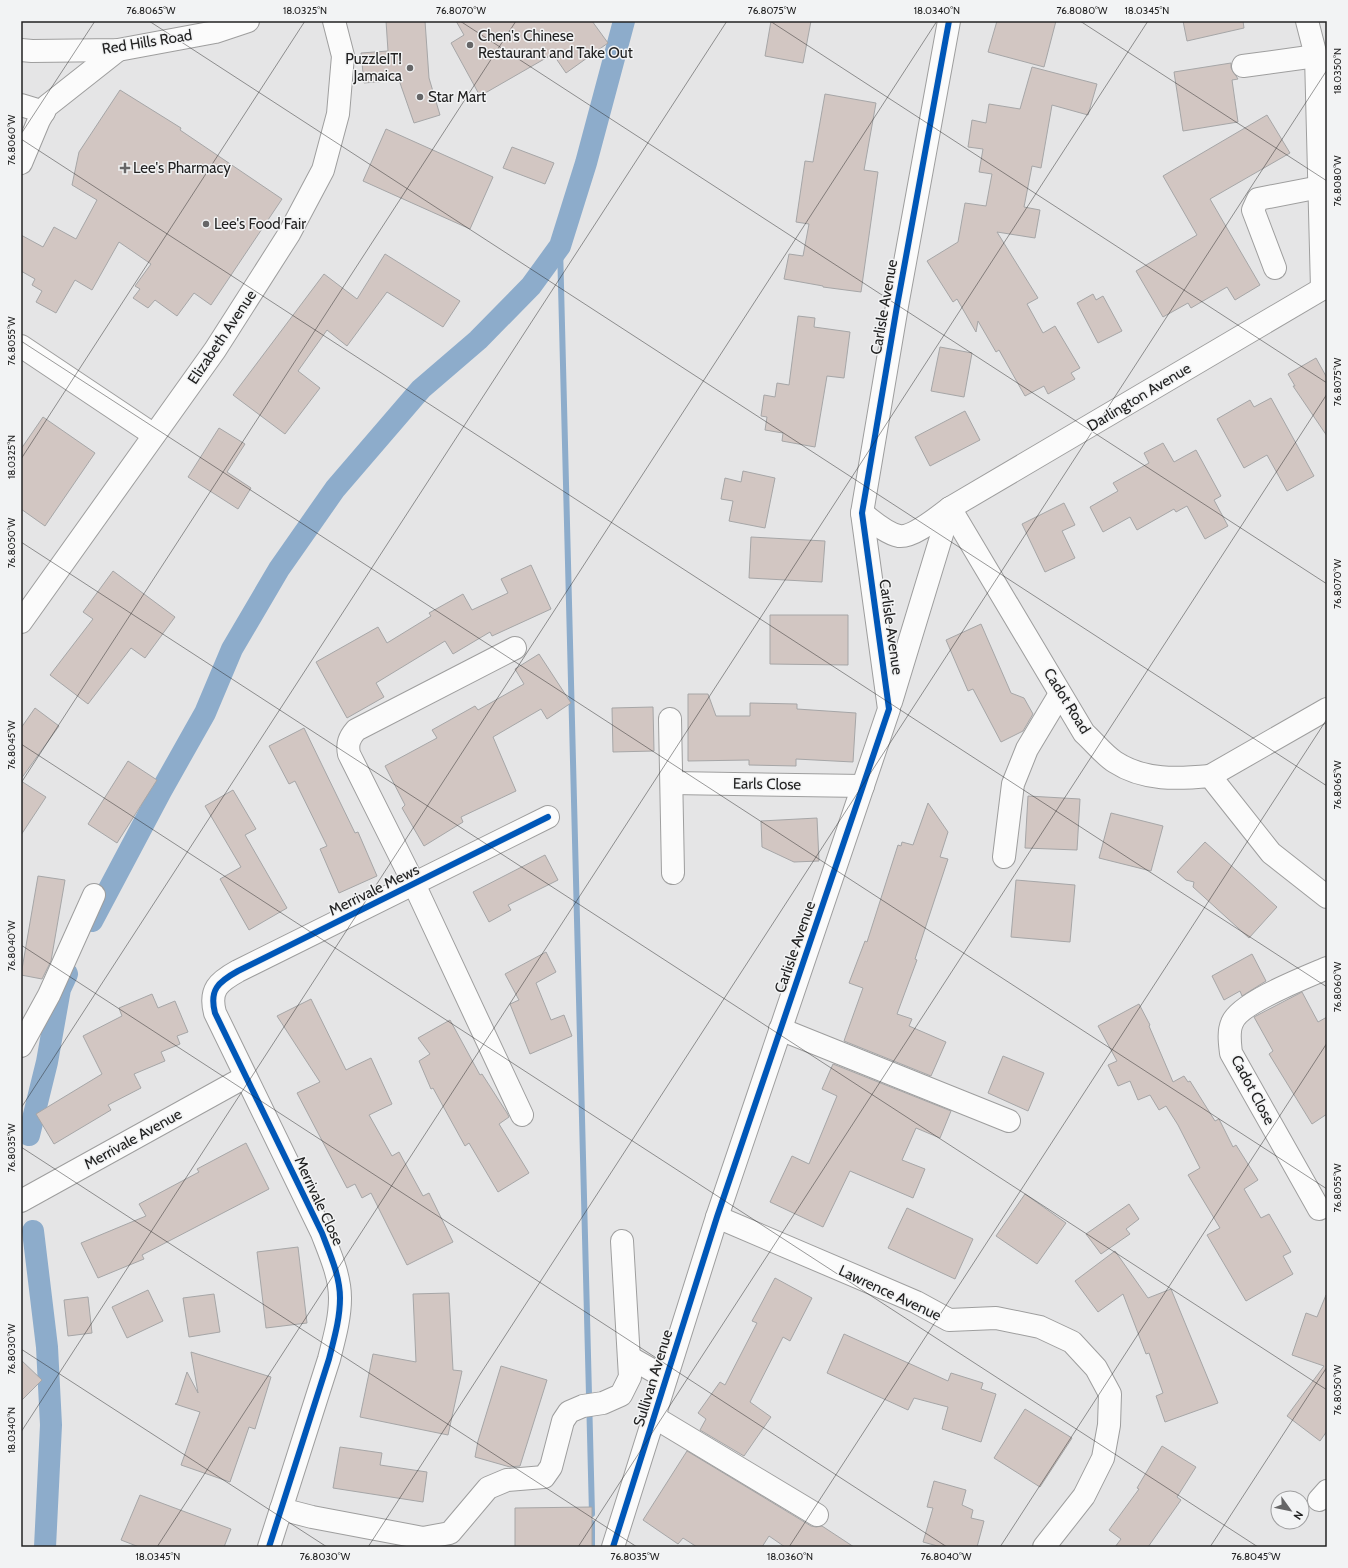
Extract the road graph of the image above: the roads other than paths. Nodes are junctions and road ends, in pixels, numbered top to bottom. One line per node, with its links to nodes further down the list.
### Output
1 (248, 21): 6 (street, Red Hills Road)
2 (334, 21): 16 (street, Elizabeth Avenue)
3 (949, 21): 18 (street, Carlisle Avenue)
4 (1307, 21): 7 (street)
5 (21, 50): 6 (street, Red Hills Road)
6 (118, 50): 10 (street)
7 (1316, 56): 8 (street); 12 (street)
8 (1242, 66)
9 (21, 105): 10 (street)
10 (44, 112): 11 (street)
11 (21, 163)
12 (1320, 187): 13 (street); 14 (street)
13 (1276, 268)
14 (1325, 287): 17 (street, Darlington Avenue)
15 (21, 346): 16 (street)
16 (154, 436): 19 (street, Elizabeth Avenue)
17 (950, 508): 18 (street, Darlington Avenue); 21 (street, Cadot Road); 22 (street)
18 (862, 512): 22 (street, Carlisle Avenue)
19 (21, 622)
20 (515, 648): 31 (street)
21 (1060, 694): 25 (street, Cadot Road); 29 (street)
22 (889, 709): 27 (street, Carlisle Avenue)
23 (1327, 709): 25 (street)
24 (670, 719): 26 (street)
25 (1210, 776): 33 (street)
26 (672, 783): 27 (street, Earls Close); 30 (street)
27 (863, 786): 36 (street, Carlisle Avenue)
28 (548, 817): 31 (street, Merrivale Mews)
29 (1004, 857)
30 (673, 872)
31 (414, 884): 35 (street, Merrivale Mews); 39 (street)
32 (94, 895): 37 (street)
33 (1327, 897)
34 (1327, 968): 42 (street, Cadot Close)
35 (215, 990): 38 (street, Merrivale Close)
36 (780, 1030): 40 (street); 43 (street, Carlisle Avenue)
37 (21, 1046)
38 (245, 1077): 41 (street, Merrivale Avenue); 48 (street, Merrivale Close)
39 (522, 1115)
40 (1009, 1121)
41 (21, 1202)
42 (1319, 1209)
43 (717, 1216): 46 (street, Sullivan Avenue); 52 (street, Lawrence Avenue)
44 (622, 1241): 45 (street)
45 (630, 1357): 46 (street); 48 (street)
46 (666, 1378): 47 (street, Sullivan Avenue)
47 (654, 1417): 49 (street); 51 (street, Sullivan Avenue)
48 (281, 1509): 50 (street, Merrivale Close)
49 (817, 1515)
50 (269, 1547)
51 (613, 1547)
52 (1044, 1547)

